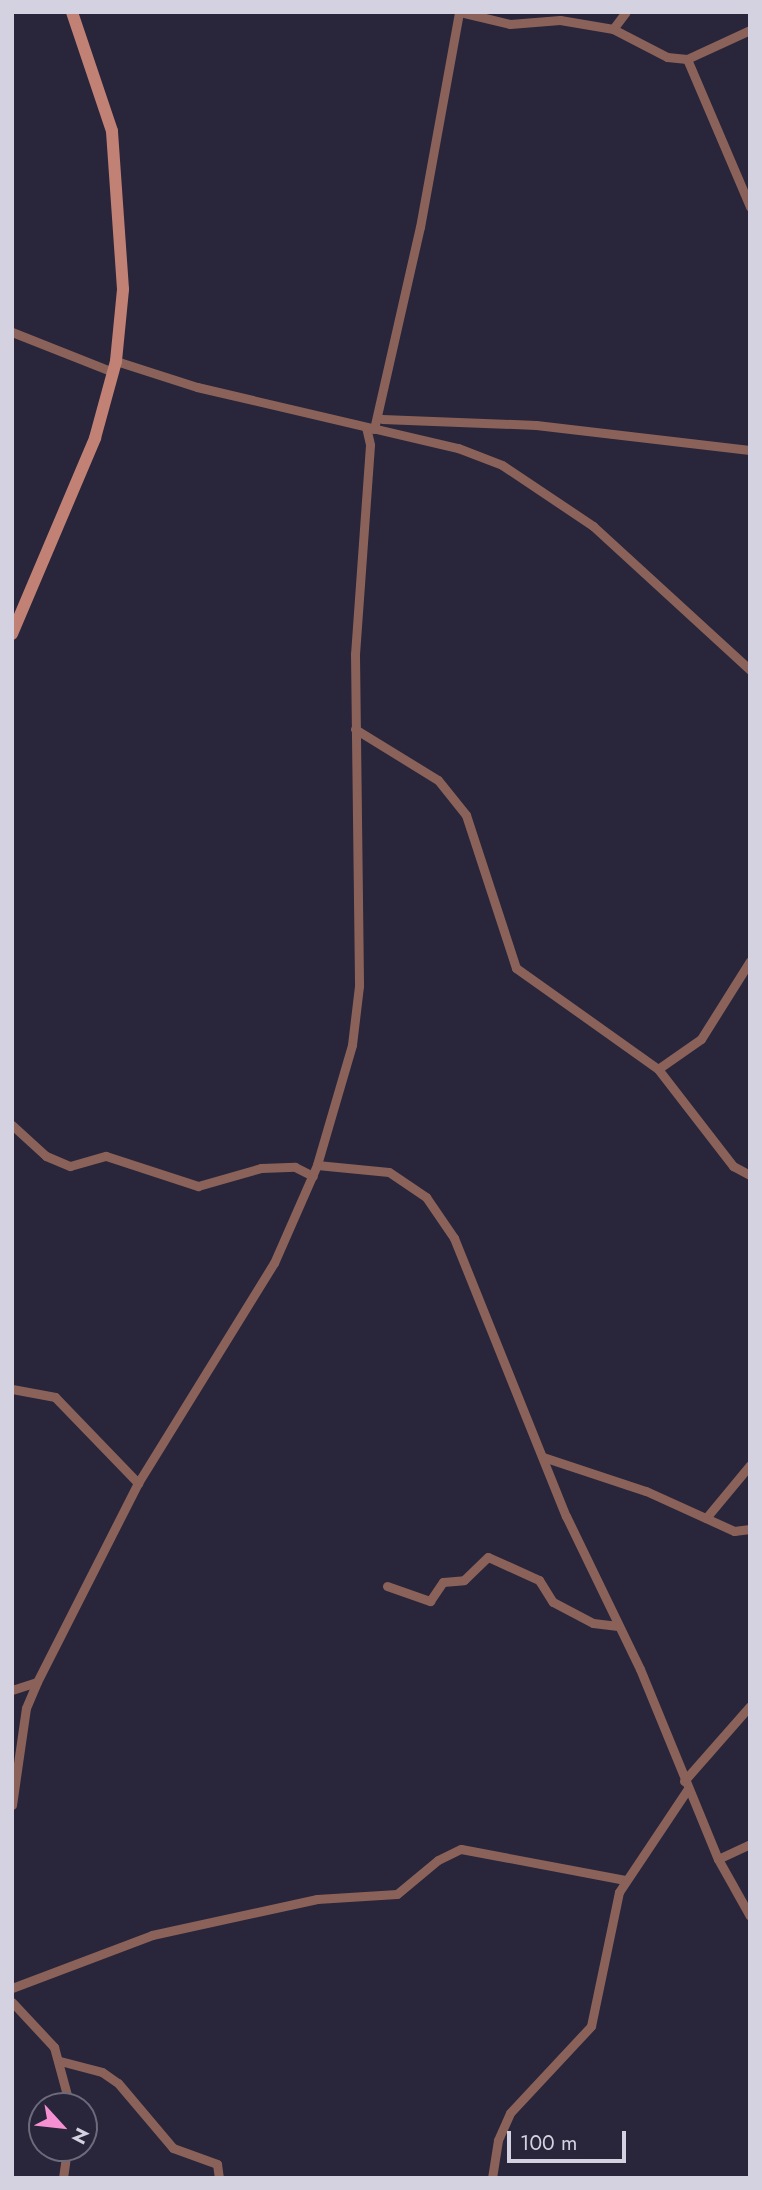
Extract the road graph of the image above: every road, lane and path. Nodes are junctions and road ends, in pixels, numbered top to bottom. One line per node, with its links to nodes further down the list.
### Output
1 (72, 12): 9 (main road)
2 (459, 12): 4 (street); 11 (street)
3 (626, 12): 4 (street)
4 (613, 29): 6 (street)
5 (750, 30): 6 (street)
6 (687, 59): 7 (street)
7 (750, 207)
8 (12, 332): 9 (street)
9 (115, 366): 11 (street); 13 (main road)
10 (382, 419): 12 (street)
11 (370, 428): 14 (street); 15 (street)
12 (750, 450)
13 (12, 634)
14 (750, 670)
15 (355, 729): 17 (street); 19 (street)
16 (750, 961): 17 (street)
17 (657, 1069): 20 (street)
18 (12, 1125): 21 (street)
19 (317, 1166): 21 (street); 23 (street)
20 (750, 1175)
21 (313, 1176): 25 (street)
22 (12, 1389): 25 (street)
23 (543, 1457): 26 (street); 29 (street)
24 (750, 1465): 26 (street)
25 (138, 1483): 30 (street)
26 (706, 1518): 27 (street)
27 (750, 1529)
28 (387, 1586): 29 (street)
29 (617, 1626): 33 (street)
30 (37, 1682): 31 (street); 34 (street)
31 (12, 1690)
32 (750, 1706): 33 (street)
33 (686, 1785): 36 (street); 37 (street)
34 (12, 1805)
35 (750, 1844): 36 (street)
36 (718, 1859): 38 (street)
37 (625, 1880): 39 (street); 44 (street)
38 (750, 1916)
39 (12, 1988)
40 (12, 2002): 41 (street)
41 (60, 2061): 42 (street); 43 (street)
42 (67, 2092)
43 (219, 2178)
44 (492, 2178)

